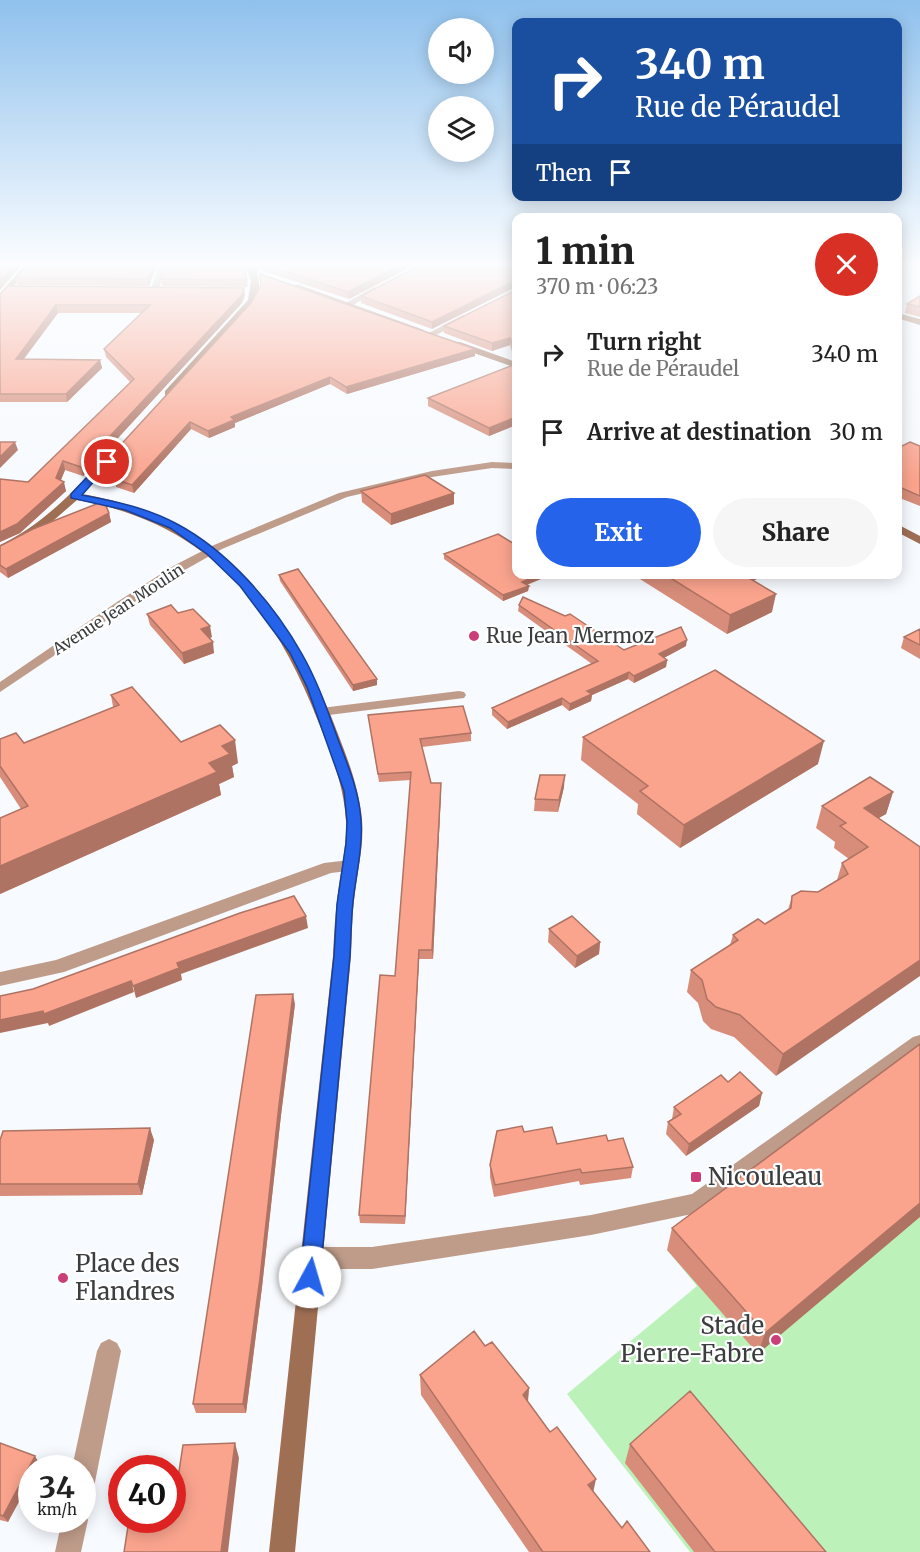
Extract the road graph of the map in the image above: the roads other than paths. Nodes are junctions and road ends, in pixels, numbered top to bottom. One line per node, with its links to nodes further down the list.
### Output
1 (221, 334): 6 (street)
2 (432, 334): 3 (street)
3 (442, 338)
4 (452, 342): 5 (street)
5 (512, 364)
6 (164, 398)
7 (121, 446): 9 (street)
8 (512, 466): 13 (street, Avenue Jean Moulin)
9 (75, 496): 12 (street); 13 (street)
10 (902, 530): 11 (street)
11 (920, 540)
12 (0, 550)
13 (210, 552): 14 (street, Avenue Jean Moulin); 16 (street)
14 (0, 688)
15 (459, 695): 16 (street)
16 (321, 712): 17 (street)
17 (350, 866): 18 (street); 20 (street)
18 (0, 979)
19 (920, 1043): 20 (street)
20 (312, 1258): 25 (street)
21 (109, 1351): 22 (street)
22 (88, 1455)
23 (72, 1533): 24 (street)
24 (68, 1552)
25 (282, 1552)

